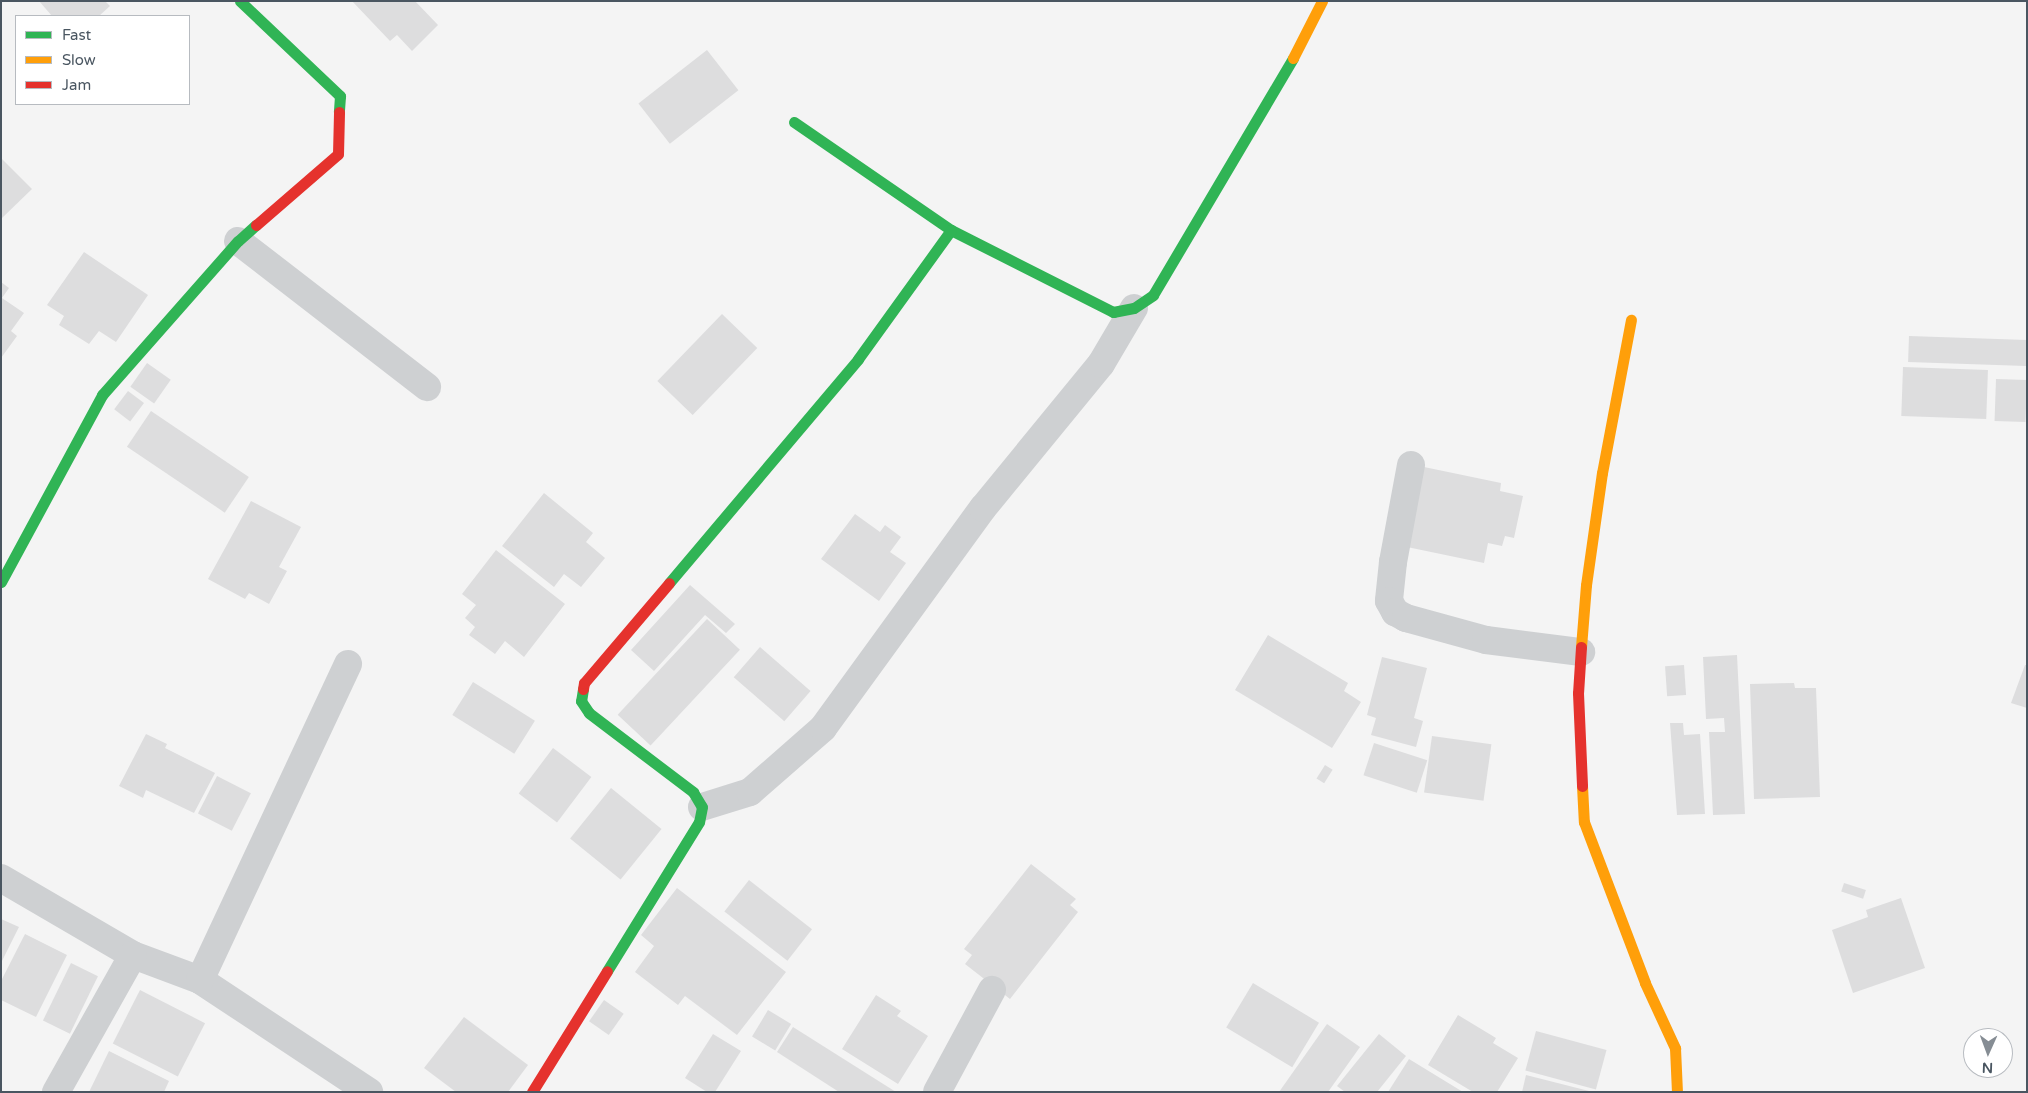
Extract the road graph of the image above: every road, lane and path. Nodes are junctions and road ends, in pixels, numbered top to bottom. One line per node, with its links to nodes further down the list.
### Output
1 (240, 1): 5 (street)
2 (1322, 1): 6 (street)
3 (794, 122): 4 (street)
4 (951, 230): 6 (street); 13 (street)
5 (238, 241): 8 (street); 10 (street)
6 (1134, 308): 13 (street)
7 (1631, 320): 11 (street)
8 (428, 387)
9 (1411, 465): 11 (street)
10 (1, 582)
11 (1581, 652): 22 (street)
12 (348, 664): 16 (street)
13 (702, 807): 20 (street)
14 (1, 878): 15 (street)
15 (133, 955): 16 (street); 18 (street)
16 (200, 980): 19 (street)
17 (992, 990): 21 (street)
18 (56, 1092)
19 (369, 1092)
20 (532, 1092)
21 (938, 1092)
22 (1677, 1092)

